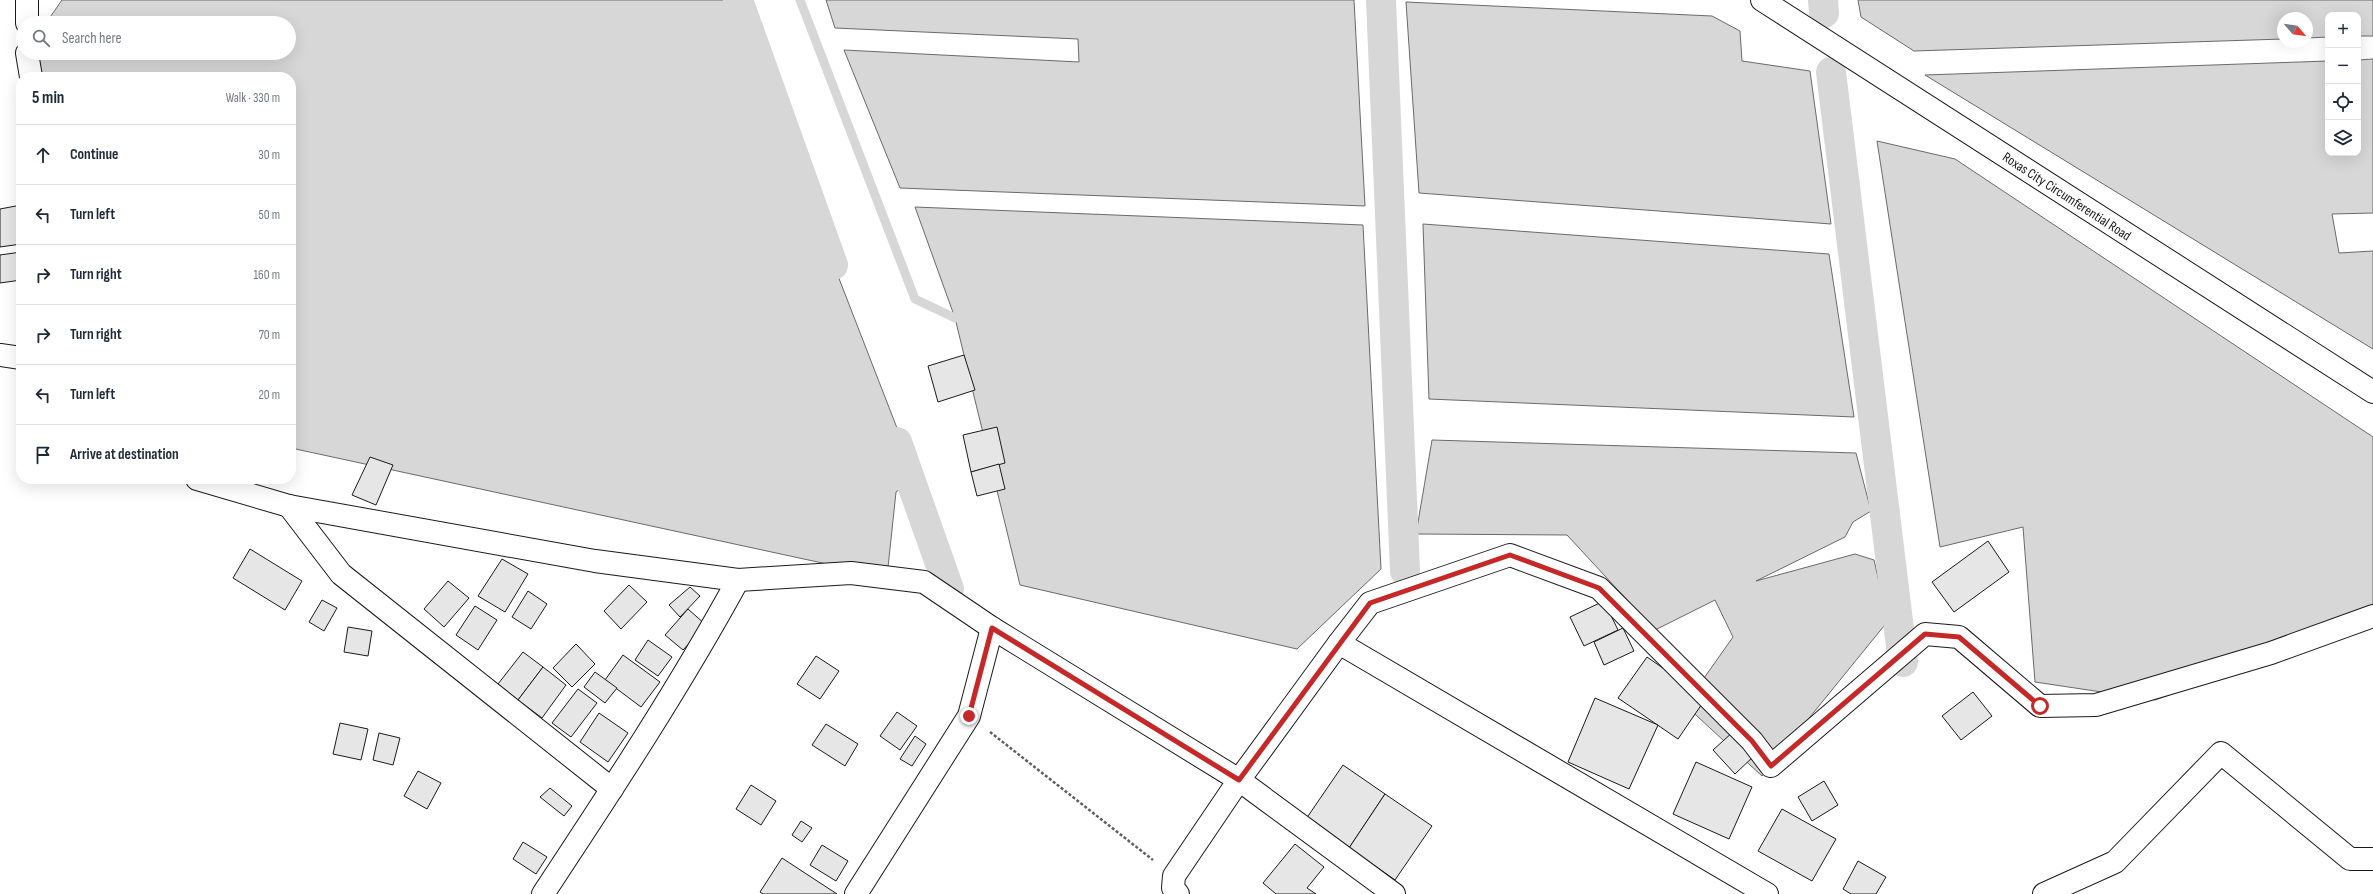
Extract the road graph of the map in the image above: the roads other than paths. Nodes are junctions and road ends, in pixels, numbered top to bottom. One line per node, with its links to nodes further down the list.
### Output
1 (27, 0): 3 (street)
2 (1762, 0): 8 (street, Roxas City Circumferential Road)
3 (27, 16)
4 (28, 60): 5 (street)
5 (30, 72)
6 (0, 355): 7 (street)
7 (16, 357)
8 (2373, 392)
9 (214, 484): 10 (street)
10 (289, 506): 11 (street); 16 (street)
11 (738, 580): 13 (street); 16 (street)
12 (2373, 616): 14 (street)
13 (992, 628): 15 (street); 20 (street)
14 (1340, 643): 15 (street); 22 (street)
15 (1239, 780): 18 (street); 21 (street)
16 (612, 789): 19 (street)
17 (2373, 859): 23 (street)
18 (1176, 885)
19 (543, 894)
20 (856, 894)
21 (1394, 894)
22 (1767, 894)
23 (2044, 894)

